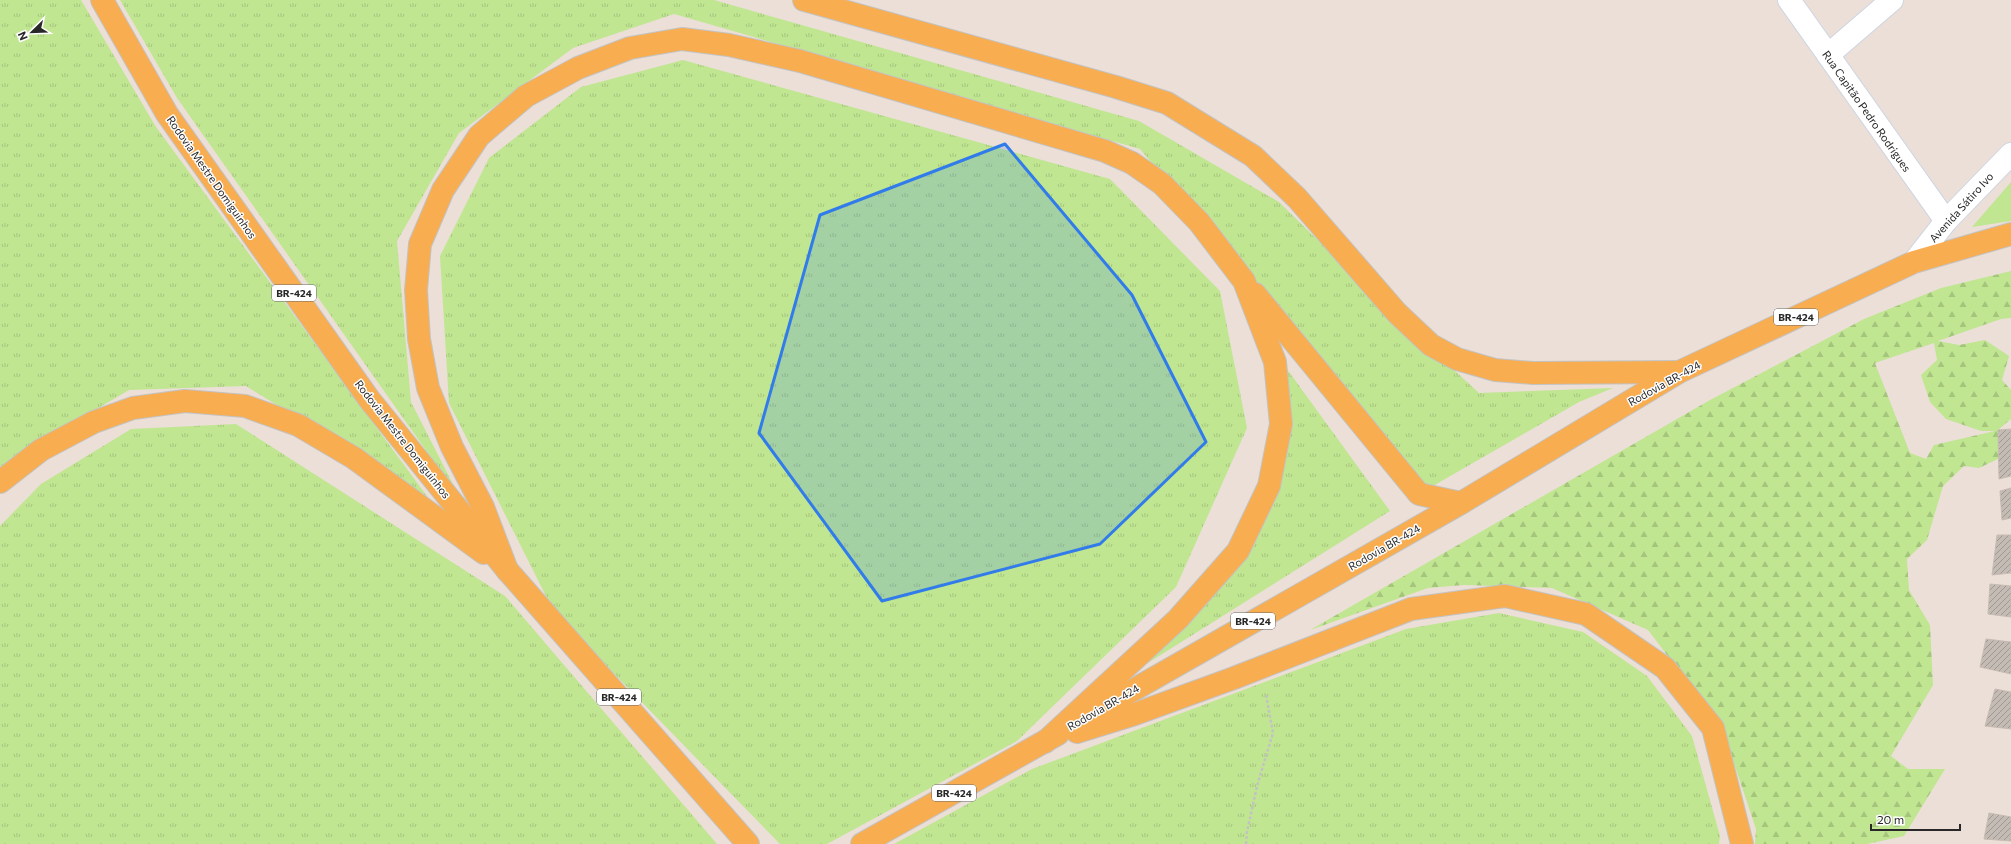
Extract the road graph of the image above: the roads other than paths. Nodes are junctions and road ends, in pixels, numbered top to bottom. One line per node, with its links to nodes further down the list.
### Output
1 (102, 0): 14 (main road, Rodovia Mestre Domiguinhos / BR-424)
2 (804, 0): 11 (main road)
3 (1789, 0): 5 (street, Rua Capitão Pedro Rodrigues)
4 (1892, 0): 5 (street)
5 (1828, 55): 7 (street, Rua Capitão Pedro Rodrigues)
6 (2011, 154): 7 (street, Avenida Sátiro Ivo)
7 (1946, 221): 9 (street, Avenida Sátiro Ivo)
8 (2011, 234): 9 (main road, BR-424)
9 (1914, 262): 11 (main road, Rodovia BR-424 / BR-424)
10 (1244, 281): 13 (main road); 14 (main road); 15 (main road)
11 (1679, 372): 13 (main road, Rodovia BR-424 / BR-424)
12 (0, 482): 14 (main road)
13 (1461, 503): 15 (main road, Rodovia BR-424 / BR-424)
14 (507, 570): 16 (main road, Rodovia Mestre Domiguinhos / BR-424)
15 (1045, 742): 17 (main road, Rodovia BR-424 / BR-424); 18 (main road)
16 (748, 844)
17 (862, 844)
18 (1742, 844)

